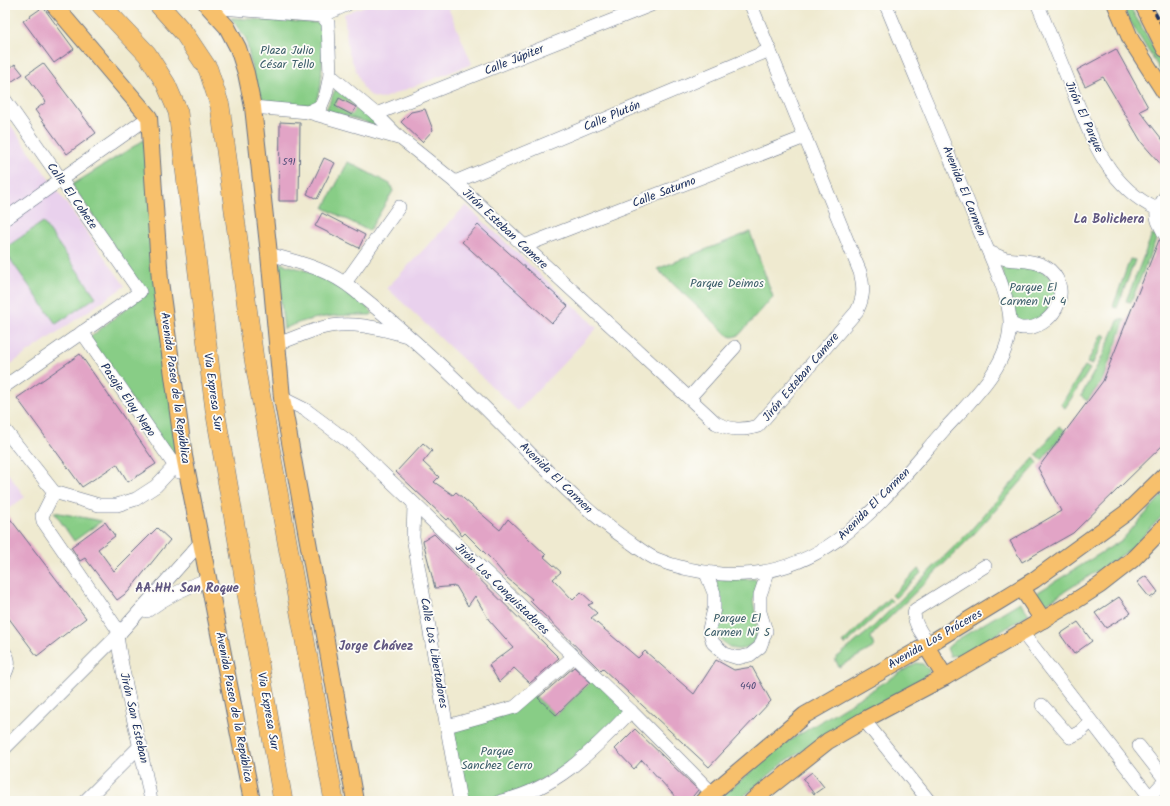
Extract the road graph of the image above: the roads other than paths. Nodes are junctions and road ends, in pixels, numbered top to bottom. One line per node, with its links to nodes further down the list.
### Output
1 (54, 5): 21 (main road)
2 (101, 5): 76 (highway, Via Expresa Sur)
3 (159, 5): 77 (highway)
4 (346, 5): 12 (street)
5 (651, 5): 20 (street, Calle Júpiter)
6 (751, 5): 14 (street, Jirón Esteban Camere)
7 (886, 5): 32 (street, Avenida El Carmen)
8 (1038, 5): 28 (street, Jirón El Parque)
9 (1116, 5): 16 (main road)
10 (1143, 5): 13 (main road)
11 (208, 6): 12 (street); 18 (main road)
12 (322, 16): 15 (street)
13 (1165, 49)
14 (770, 50): 22 (street, Jirón Esteban Camere); 25 (street, Calle Plutón)
15 (330, 75): 19 (street); 20 (street, Jirón Esteban Camere)
16 (1165, 93)
17 (5, 100): 24 (street, Calle El Cohete)
18 (253, 107): 19 (street, Jirón Esteban Camere); 33 (main road)
19 (308, 112): 23 (street, Jirón Esteban Camere)
20 (376, 114): 23 (street, Jirón Esteban Camere)
21 (149, 117): 24 (street); 44 (main road, Avenida Paseo de la República)
22 (805, 137): 31 (street, Calle Saturno); 42 (street, Jirón Esteban Camere)
23 (400, 138): 25 (street, Jirón Esteban Camere)
24 (60, 180): 29 (street); 36 (street, Calle El Cohete)
25 (455, 182): 31 (street, Jirón Esteban Camere)
26 (1165, 197): 28 (street)
27 (400, 207): 34 (street)
28 (1157, 209): 30 (street)
29 (5, 219)
30 (1165, 235)
31 (524, 246): 42 (street, Jirón Esteban Camere)
32 (989, 252): 35 (street, Avenida El Carmen); 35 (street)
33 (269, 254): 34 (street, Avenida El Carmen); 38 (main road)
34 (345, 283): 37 (street, Avenida El Carmen)
35 (1011, 324): 51 (street, Avenida El Carmen)
36 (82, 332): 40 (street); 44 (street, Pasaje Eloy Nepo)
37 (413, 338): 38 (street); 52 (street, Avenida El Carmen)
38 (278, 344): 41 (main road)
39 (736, 347): 42 (street)
40 (5, 386)
41 (282, 398): 47 (street, Jirón Los Conquistadores); 78 (main road)
42 (690, 398)
43 (5, 430): 46 (street)
44 (179, 461): 46 (street); 49 (main road, Avenida Paseo de la República)
45 (1165, 475): 54 (main road, Avenida Los Próceres)
46 (54, 492): 56 (street, Jirón San Esteban)
47 (414, 505): 60 (street, Jirón Los Conquistadores); 67 (street, Calle Los Libertadores)
48 (1165, 526): 55 (main road)
49 (201, 542): 53 (main road, Avenida Paseo de la República); 56 (street)
50 (985, 566): 58 (street)
51 (768, 572): 52 (street, Avenida El Carmen); 52 (street)
52 (706, 573)
53 (208, 579): 56 (street); 75 (main road, Avenida Paseo de la República)
54 (1022, 588): 55 (main road); 58 (main road, Avenida Los Próceres)
55 (1043, 620): 57 (main road)
56 (121, 632): 68 (street, Jirón San Esteban); 70 (street)
57 (1022, 632): 62 (main road); 66 (street)
58 (928, 645): 62 (main road); 71 (main road, Avenida Los Próceres)
59 (5, 653): 61 (street)
60 (573, 656): 64 (street, Jirón Los Conquistadores); 67 (street)
61 (5, 674)
62 (945, 677): 65 (main road)
63 (1042, 706): 66 (street)
64 (631, 711): 71 (street, Jirón Los Conquistadores); 80 (street)
65 (864, 720): 81 (main road); 82 (street)
66 (1090, 722): 72 (street)
67 (447, 726): 79 (street, Calle Los Libertadores)
68 (141, 746): 73 (street); 74 (street, Jirón San Esteban)
69 (1139, 746): 72 (street)
70 (5, 748)
71 (708, 797)
72 (1151, 799)
73 (85, 801)
74 (151, 801)
75 (252, 801)
76 (283, 801)
77 (334, 801)
78 (355, 801)
79 (460, 801)
80 (501, 801)
81 (752, 801)
82 (929, 801)

